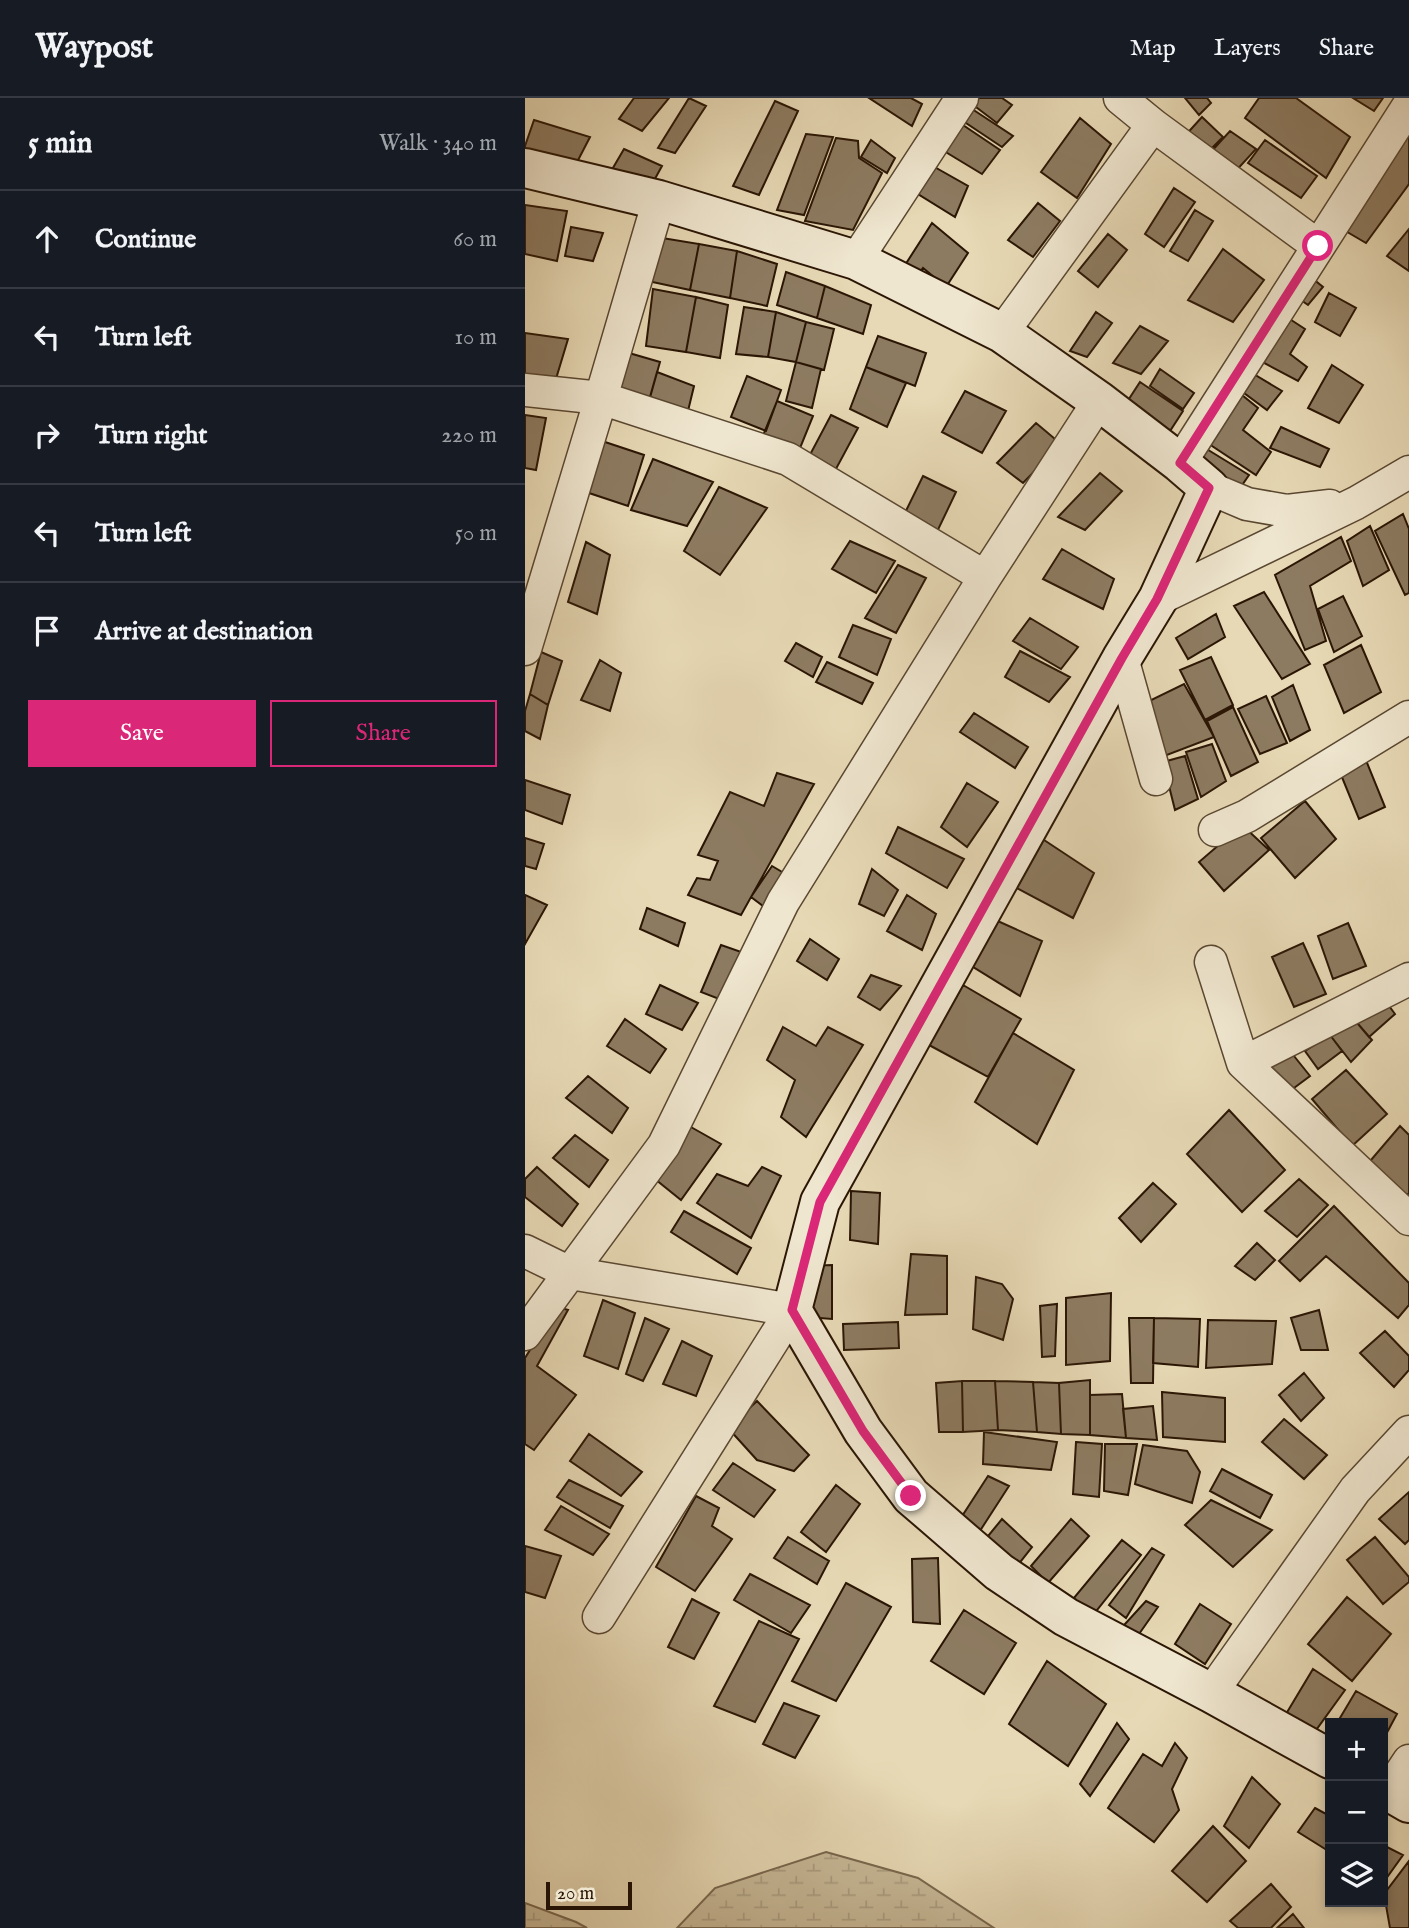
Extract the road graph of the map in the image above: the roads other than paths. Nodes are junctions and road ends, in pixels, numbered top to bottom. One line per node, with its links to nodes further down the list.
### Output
1 (962, 98): 7 (street)
2 (1409, 105): 6 (street)
3 (1140, 108): 6 (street); 8 (street)
4 (525, 168): 5 (main road)
5 (659, 200): 7 (main road); 10 (street)
6 (1318, 246): 12 (street)
7 (856, 260): 8 (main road)
8 (1002, 333): 11 (main road)
9 (525, 390): 10 (street)
10 (601, 398): 16 (street); 18 (street)
11 (1099, 401): 12 (main road); 16 (street)
12 (1180, 463): 14 (main road)
13 (1409, 472): 15 (street)
14 (1209, 488): 15 (street); 17 (main road)
15 (1356, 503): 17 (street)
16 (985, 577): 28 (street)
17 (1157, 599): 19 (main road)
18 (525, 649)
19 (1122, 658): 21 (street); 29 (main road)
20 (1409, 717): 22 (street)
21 (1156, 779)
22 (1215, 830)
23 (1211, 962): 25 (street)
24 (1409, 979): 25 (street)
25 (1244, 1063): 26 (street)
26 (1409, 1219)
27 (525, 1251): 28 (street)
28 (570, 1273): 29 (street); 30 (street)
29 (792, 1310): 32 (street); 33 (main road)
30 (525, 1334)
31 (1409, 1432): 33 (street)
32 (599, 1617)
33 (1211, 1693): 34 (main road)
34 (1325, 1756)

